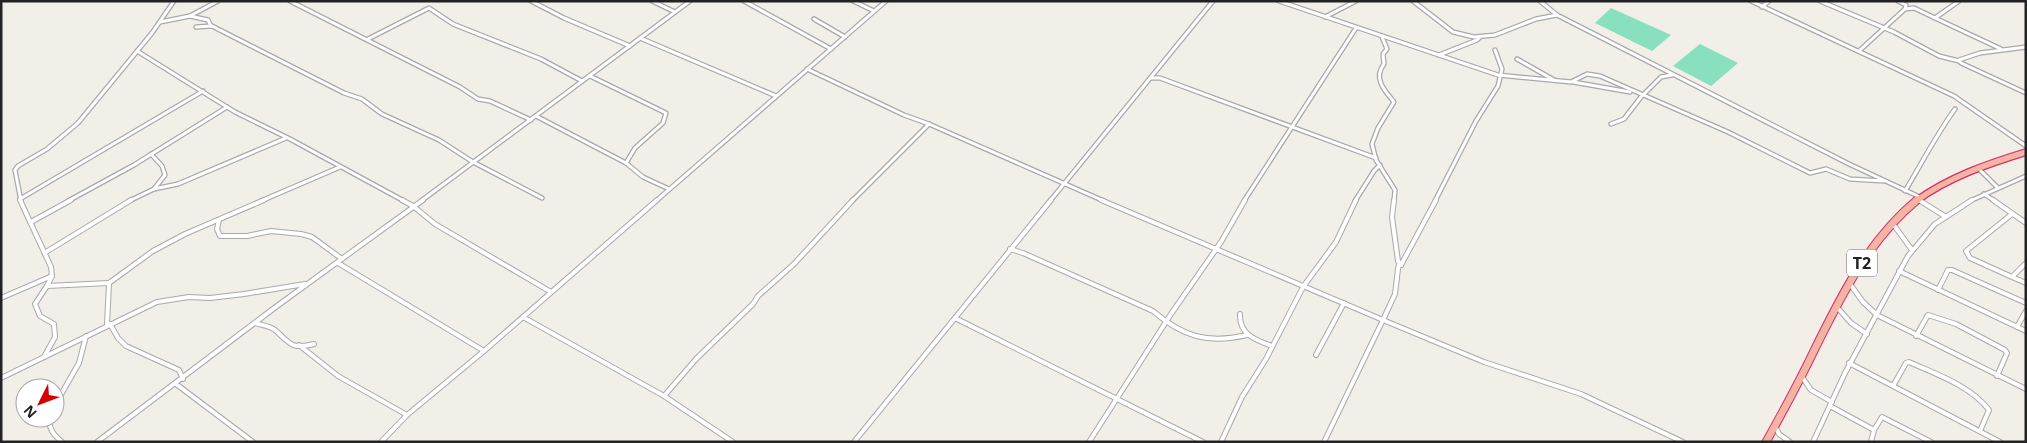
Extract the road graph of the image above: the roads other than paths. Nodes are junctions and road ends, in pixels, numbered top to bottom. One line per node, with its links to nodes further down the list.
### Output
1 (174, 1): 29 (street)
2 (218, 1): 25 (street)
3 (290, 1): 38 (street)
4 (531, 1): 39 (street)
5 (652, 1): 23 (street)
6 (690, 1): 23 (street)
7 (744, 1): 41 (street)
8 (853, 1): 22 (street)
9 (886, 1): 22 (street)
10 (1213, 1): 50 (street)
11 (1279, 1): 26 (street)
12 (1356, 1): 26 (street)
13 (1414, 1): 36 (street)
14 (1540, 1): 24 (street)
15 (1751, 1): 20 (street)
16 (1769, 1): 20 (street)
17 (1820, 1): 33 (street)
18 (1898, 1): 21 (street)
19 (1959, 1): 27 (street)
20 (1762, 6): 45 (street)
21 (1906, 7): 27 (street); 33 (street)
22 (874, 11): 34 (street)
23 (674, 12): 37 (street)
24 (1556, 15): 36 (street); 52 (street)
25 (190, 16): 29 (street); 30 (street)
26 (1326, 17): 32 (street)
27 (1935, 18): 42 (street)
28 (814, 19): 34 (street)
29 (160, 22): 44 (street)
30 (212, 26): 31 (street); 75 (street)
31 (196, 27)
32 (1356, 28): 35 (street); 69 (street)
33 (1883, 28): 45 (street); 48 (street)
34 (845, 37): 41 (street)
35 (1382, 37): 46 (street); 74 (street)
36 (1480, 37): 46 (street)
37 (640, 38): 39 (street); 61 (street)
38 (368, 39): 55 (street); 66 (street)
39 (630, 46): 53 (street)
40 (2026, 47): 42 (street)
41 (831, 49): 49 (street)
42 (2001, 49): 48 (street)
43 (1495, 50): 51 (street)
44 (137, 51): 58 (street); 89 (street)
45 (1859, 51): 71 (street)
46 (1439, 55): 51 (street)
47 (1517, 59): 56 (street)
48 (1959, 61): 59 (street)
49 (807, 70): 61 (street); 67 (street)
50 (1156, 75): 54 (street); 69 (street)
51 (1500, 75): 56 (street); 105 (street)
52 (1674, 75): 62 (street); 81 (street)
53 (590, 76): 55 (street); 76 (street)
54 (1151, 78): 82 (street)
55 (582, 81): 65 (street)
56 (1556, 81): 57 (street)
57 (1573, 82): 60 (street); 60 (street)
58 (203, 90): 63 (street); 89 (street)
59 (2026, 92)
60 (1636, 93): 62 (street)
61 (776, 96): 85 (street)
62 (1643, 96): 68 (street); 81 (street)
63 (227, 107): 70 (street); 73 (street)
64 (1954, 109): 86 (street)
65 (536, 116): 66 (street); 76 (street)
66 (532, 120): 75 (street)
67 (929, 124): 82 (street); 151 (street)
68 (1611, 124)
69 (1292, 127): 74 (street); 99 (street)
70 (287, 138): 78 (street); 84 (street)
71 (2026, 146)
72 (2026, 152): 79 (highway, T2)
73 (151, 154): 84 (street); 95 (street)
74 (1376, 158): 77 (street)
75 (473, 162): 88 (street); 91 (street)
76 (626, 164): 85 (street)
77 (1380, 165): 105 (street); 114 (street)
78 (340, 167): 91 (street); 94 (street)
79 (1978, 168): 83 (street); 90 (highway, T2)
80 (2026, 176): 83 (street)
81 (1884, 181): 86 (street)
82 (1065, 184): 98 (street); 99 (street)
83 (1997, 187): 87 (street)
84 (154, 189): 101 (street)
85 (669, 189): 116 (street)
86 (1905, 191): 90 (street)
87 (1984, 194): 92 (street); 93 (street)
88 (542, 198)
89 (20, 199): 95 (street)
90 (1921, 199): 93 (street); 96 (highway, T2)
91 (413, 206): 102 (street); 116 (street)
92 (2012, 214): 97 (street); 108 (street)
93 (1946, 217): 100 (street)
94 (218, 220): 102 (street); 111 (street)
95 (31, 222): 101 (street)
96 (1893, 222): 100 (street); 112 (highway, T2)
97 (2026, 223)
98 (1010, 248): 125 (street); 127 (street)
99 (1216, 249): 114 (street); 127 (street)
100 (1912, 250): 106 (street)
101 (46, 252): 107 (street)
102 (342, 259): 103 (street)
103 (338, 263): 109 (street); 139 (street)
104 (2026, 263): 108 (street)
105 (1401, 265): 126 (street)
106 (1899, 271): 115 (street); 123 (street)
107 (52, 276): 113 (street); 117 (street)
108 (2012, 276): 110 (street)
109 (307, 283): 128 (street); 129 (street)
110 (2026, 283)
111 (109, 284): 113 (street); 129 (street)
112 (1850, 284): 120 (highway, T2); 123 (street)
113 (47, 286): 141 (street)
114 (1303, 287): 118 (street); 138 (street)
115 (1938, 290): 119 (street); 130 (street)
116 (551, 292): 124 (street)
117 (1, 298)
118 (1344, 303): 126 (street); 140 (street)
119 (2026, 303)
120 (1837, 307): 133 (street); 143 (highway, T2)
121 (2026, 310): 130 (street)
122 (1240, 314): 132 (street)
123 (1877, 315): 133 (street); 135 (street)
124 (523, 317): 139 (street); 151 (street)
125 (955, 318): 152 (street); 165 (street)
126 (1383, 320): 168 (street); 169 (street)
127 (1166, 322): 132 (street); 152 (street)
128 (255, 323): 137 (street); 146 (street)
129 (108, 325): 134 (street); 146 (street)
130 (2017, 327): 131 (street)
131 (2026, 331)
132 (1247, 334): 138 (street)
133 (1867, 334): 142 (street)
134 (86, 336): 141 (street); 149 (street)
135 (1916, 336): 144 (street); 144 (street)
136 (314, 344): 137 (street)
137 (299, 345): 154 (street)
138 (1272, 346): 167 (street)
139 (484, 351): 154 (street)
140 (1316, 354)
141 (44, 357): 145 (street)
142 (1849, 364): 148 (street); 153 (street)
143 (1801, 376): 153 (street); 155 (highway, T2)
144 (1998, 376): 150 (street)
145 (1, 378)
146 (183, 378): 147 (street)
147 (176, 384): 161 (street); 162 (street)
148 (1893, 386): 158 (street); 158 (street)
149 (65, 388)
150 (2026, 389)
151 (664, 396): 164 (street)
152 (1117, 399): 159 (street); 166 (street)
153 (1831, 404): 157 (street); 172 (street)
154 (407, 415): 163 (street)
155 (1775, 426): 170 (highway, T2); 171 (street)
156 (50, 428): 160 (street)
157 (1874, 430): 173 (street); 174 (street)
158 (1980, 431): 175 (street)
159 (1199, 441)
160 (62, 442)
161 (97, 442)
162 (253, 442)
163 (381, 442)
164 (733, 442)
165 (854, 442)
166 (1090, 442)
167 (1221, 442)
168 (1324, 442)
169 (1682, 442)
170 (1766, 442)
171 (1790, 442)
172 (1813, 442)
173 (1871, 442)
174 (1931, 442)
175 (2000, 442)

